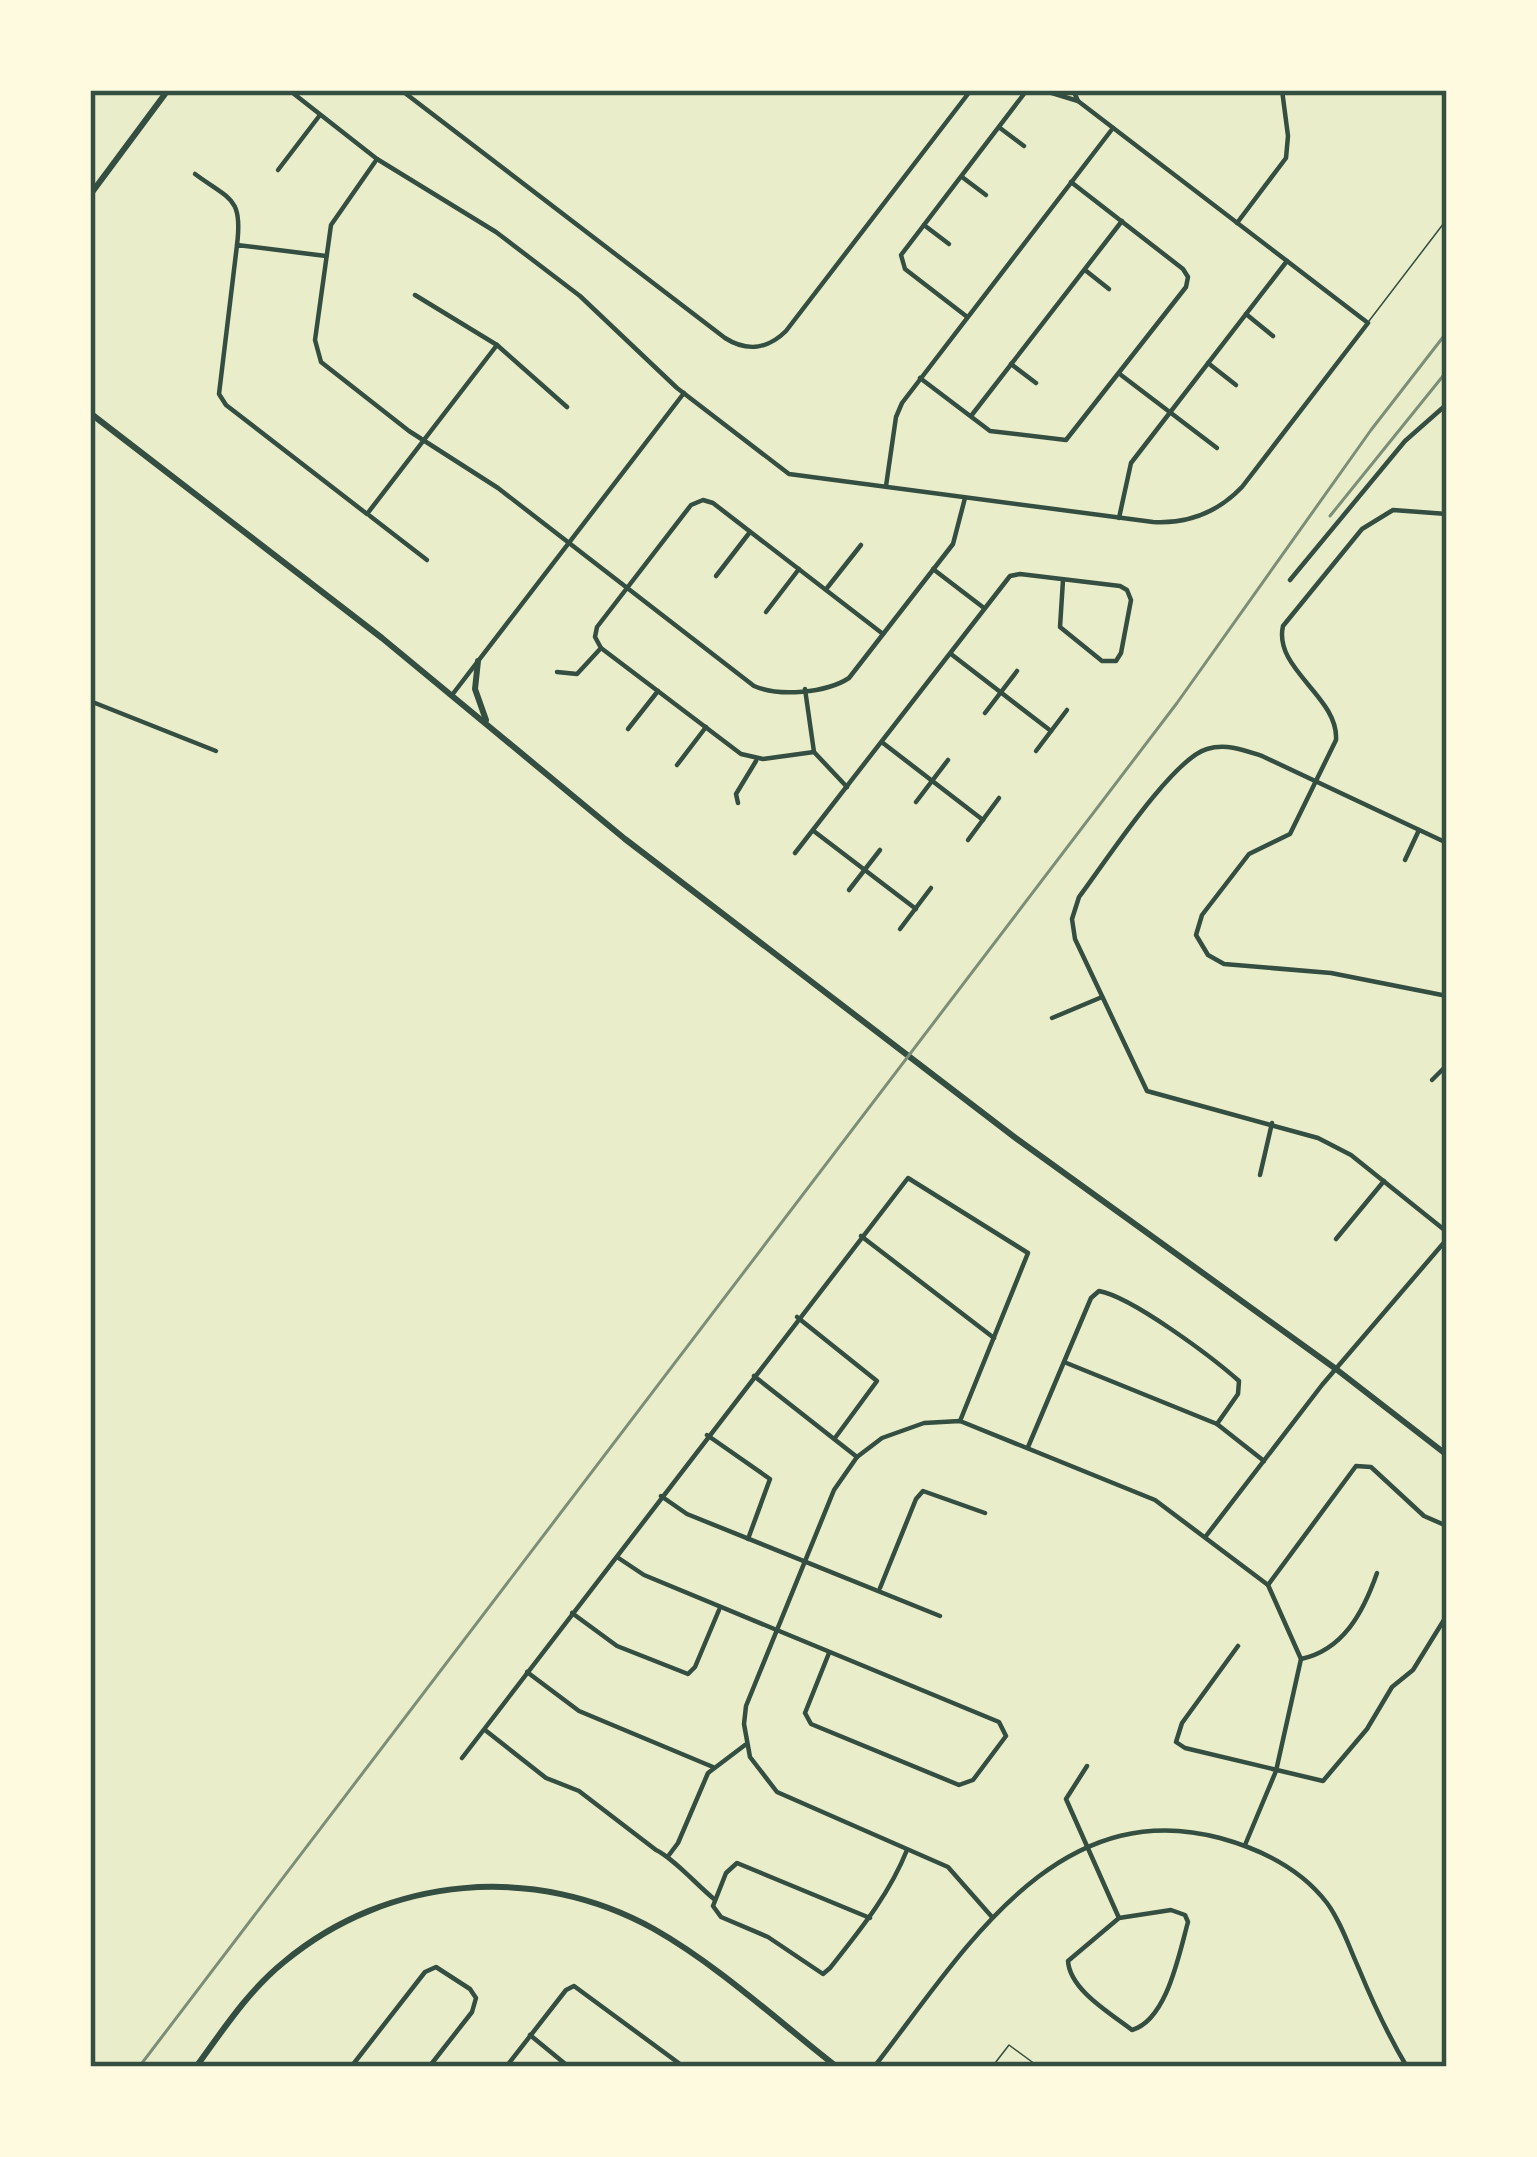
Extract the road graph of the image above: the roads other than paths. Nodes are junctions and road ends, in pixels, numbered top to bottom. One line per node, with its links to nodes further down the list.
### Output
1 (168, 90): 19 (main road)
2 (289, 90): 10 (street)
3 (401, 90): 4 (street)
4 (971, 90)
5 (1027, 90): 11 (street)
6 (1042, 90): 9 (street)
7 (1073, 90): 9 (street)
8 (1284, 91): 23 (street)
9 (1078, 101): 12 (street)
10 (320, 115): 14 (street); 15 (street)
11 (999, 127): 13 (street); 17 (street)
12 (1113, 128): 18 (street); 23 (street)
13 (1024, 146)
14 (377, 159): 27 (street); 43 (street)
15 (278, 170)
16 (195, 174): 25 (street)
17 (961, 176): 20 (street); 24 (street)
18 (1071, 182): 22 (street); 33 (street)
19 (90, 195)
20 (986, 195)
21 (1447, 219): 34 (lane)
22 (1122, 221): 29 (street); 39 (street)
23 (1237, 223): 28 (street)
24 (924, 225): 26 (street); 33 (street)
25 (237, 244): 27 (street); 53 (street)
26 (949, 244)
27 (326, 256): 49 (street)
28 (1287, 261): 32 (street); 34 (street)
29 (1084, 270): 30 (street); 38 (street)
30 (1109, 289)
31 (415, 295): 36 (street)
32 (1246, 314): 35 (street); 37 (street)
33 (968, 317): 40 (street)
34 (1367, 322): 55 (street)
35 (1274, 336)
36 (496, 345): 45 (street); 49 (street)
37 (1208, 363): 42 (street); 46 (street)
38 (1011, 364): 41 (street); 48 (street)
39 (1120, 373): 46 (street); 48 (street)
40 (920, 378): 48 (street); 51 (street)
41 (1036, 383)
42 (1236, 385)
43 (684, 394): 51 (street); 57 (street)
44 (1447, 404): 64 (street)
45 (567, 407)
46 (1171, 412): 50 (street); 55 (street)
47 (90, 413): 78 (main road)
48 (971, 417)
49 (423, 441): 53 (street); 57 (street)
50 (1217, 448)
51 (886, 488): 52 (street)
52 (965, 498): 55 (street); 61 (street)
53 (368, 514): 59 (street)
54 (1447, 514): 94 (street)
55 (1119, 518)
56 (750, 532): 60 (street); 62 (street); 65 (street)
57 (569, 543): 65 (street); 72 (street)
58 (861, 545): 66 (street)
59 (427, 560)
60 (800, 569): 66 (street); 68 (street)
61 (933, 569): 67 (street); 69 (street)
62 (716, 576)
63 (1063, 580): 63 (street); 67 (street)
64 (1290, 580)
65 (627, 588): 70 (street); 75 (street)
66 (826, 590): 69 (street)
67 (984, 608): 71 (street)
68 (766, 612)
69 (884, 634): 75 (street)
70 (601, 648): 74 (street); 76 (street)
71 (950, 653): 77 (street); 86 (street)
72 (478, 661): 78 (street); 82 (main road)
73 (1017, 671): 77 (street)
74 (557, 672)
75 (806, 689): 89 (street)
76 (658, 691): 83 (street); 84 (street)
77 (1001, 692): 81 (street); 85 (street)
78 (452, 695): 82 (main road)
79 (90, 700): 87 (street)
80 (1067, 710): 85 (street)
81 (985, 713)
82 (490, 727): 126 (main road)
83 (706, 728): 90 (street); 92 (street)
84 (628, 729)
85 (1051, 730): 88 (street)
86 (881, 742): 93 (street); 95 (street)
87 (216, 751)
88 (1036, 751)
89 (814, 752): 90 (street); 95 (street)
90 (757, 759): 98 (street)
91 (949, 760): 93 (street)
92 (677, 765)
93 (933, 781): 97 (street); 99 (street)
94 (1316, 781): 101 (street); 112 (street); 113 (street)
95 (847, 787): 100 (street)
96 (999, 798): 99 (street)
97 (916, 802)
98 (738, 803)
99 (983, 820): 102 (street)
100 (813, 830): 105 (street); 107 (street)
101 (1419, 830): 103 (street); 106 (street)
102 (968, 840)
103 (1447, 843)
104 (880, 850): 107 (street)
105 (796, 853)
106 (1405, 860)
107 (865, 869): 109 (street); 110 (street)
108 (931, 888): 110 (street)
109 (849, 890)
110 (916, 908): 111 (street)
111 (900, 929)
112 (1447, 996)
113 (1102, 997): 114 (street); 117 (street)
114 (1052, 1018)
115 (1447, 1065): 116 (street)
116 (1432, 1080)
117 (1272, 1123): 118 (street); 119 (street)
118 (1260, 1175)
119 (1384, 1181): 121 (street); 122 (street)
120 (860, 1235): 123 (street); 124 (street); 124 (street)
121 (1447, 1236): 126 (street)
122 (1336, 1239)
123 (797, 1317): 127 (street); 131 (street)
124 (994, 1338): 128 (street)
125 (1064, 1362): 129 (street); 129 (street); 132 (street)
126 (1336, 1369): 133 (main road); 135 (street)
127 (754, 1376): 130 (street); 131 (street)
128 (960, 1421): 132 (street); 134 (street)
129 (1216, 1424): 135 (street)
130 (707, 1435): 136 (street); 140 (street)
131 (835, 1438): 134 (street)
132 (1028, 1447): 139 (street)
133 (1447, 1455)
134 (857, 1457): 142 (street)
135 (1264, 1461): 139 (street)
136 (662, 1496): 140 (street); 141 (street)
137 (985, 1513): 145 (street)
138 (1447, 1526): 144 (street)
139 (1206, 1536): 144 (street)
140 (748, 1539): 142 (street)
141 (615, 1556): 146 (street); 147 (street)
142 (804, 1562): 145 (street); 150 (street)
143 (1377, 1573): 153 (street)
144 (1268, 1585): 153 (street)
145 (879, 1591): 148 (street)
146 (720, 1607): 147 (street); 150 (street)
147 (572, 1613): 154 (street)
148 (940, 1616)
149 (1447, 1616): 160 (street)
150 (776, 1630): 152 (street); 156 (street)
151 (1238, 1646): 160 (street)
152 (829, 1653): 152 (street)
153 (1300, 1659): 160 (street)
154 (527, 1672): 155 (street); 159 (street)
155 (485, 1730): 157 (street); 164 (street)
156 (746, 1745): 159 (street); 163 (street)
157 (462, 1758)
158 (1087, 1766): 162 (street)
159 (713, 1767): 164 (street)
160 (1276, 1771): 161 (street)
161 (1245, 1845): 162 (street); 180 (street)
162 (1086, 1846): 166 (street); 168 (street)
163 (907, 1850): 166 (street); 167 (street)
164 (668, 1855): 165 (street)
165 (715, 1899): 167 (street); 167 (street)
166 (992, 1917): 177 (street)
167 (870, 1918)
168 (1119, 1918): 168 (street)
169 (530, 2036): 173 (street); 174 (street); 175 (street)
170 (196, 2067): 176 (main road)
171 (351, 2067): 172 (street)
172 (429, 2067)
173 (506, 2067)
174 (569, 2067)
175 (684, 2067)
176 (837, 2067)
177 (874, 2067)
178 (992, 2067): 179 (lane)
179 (1040, 2067)
180 (1407, 2067)

